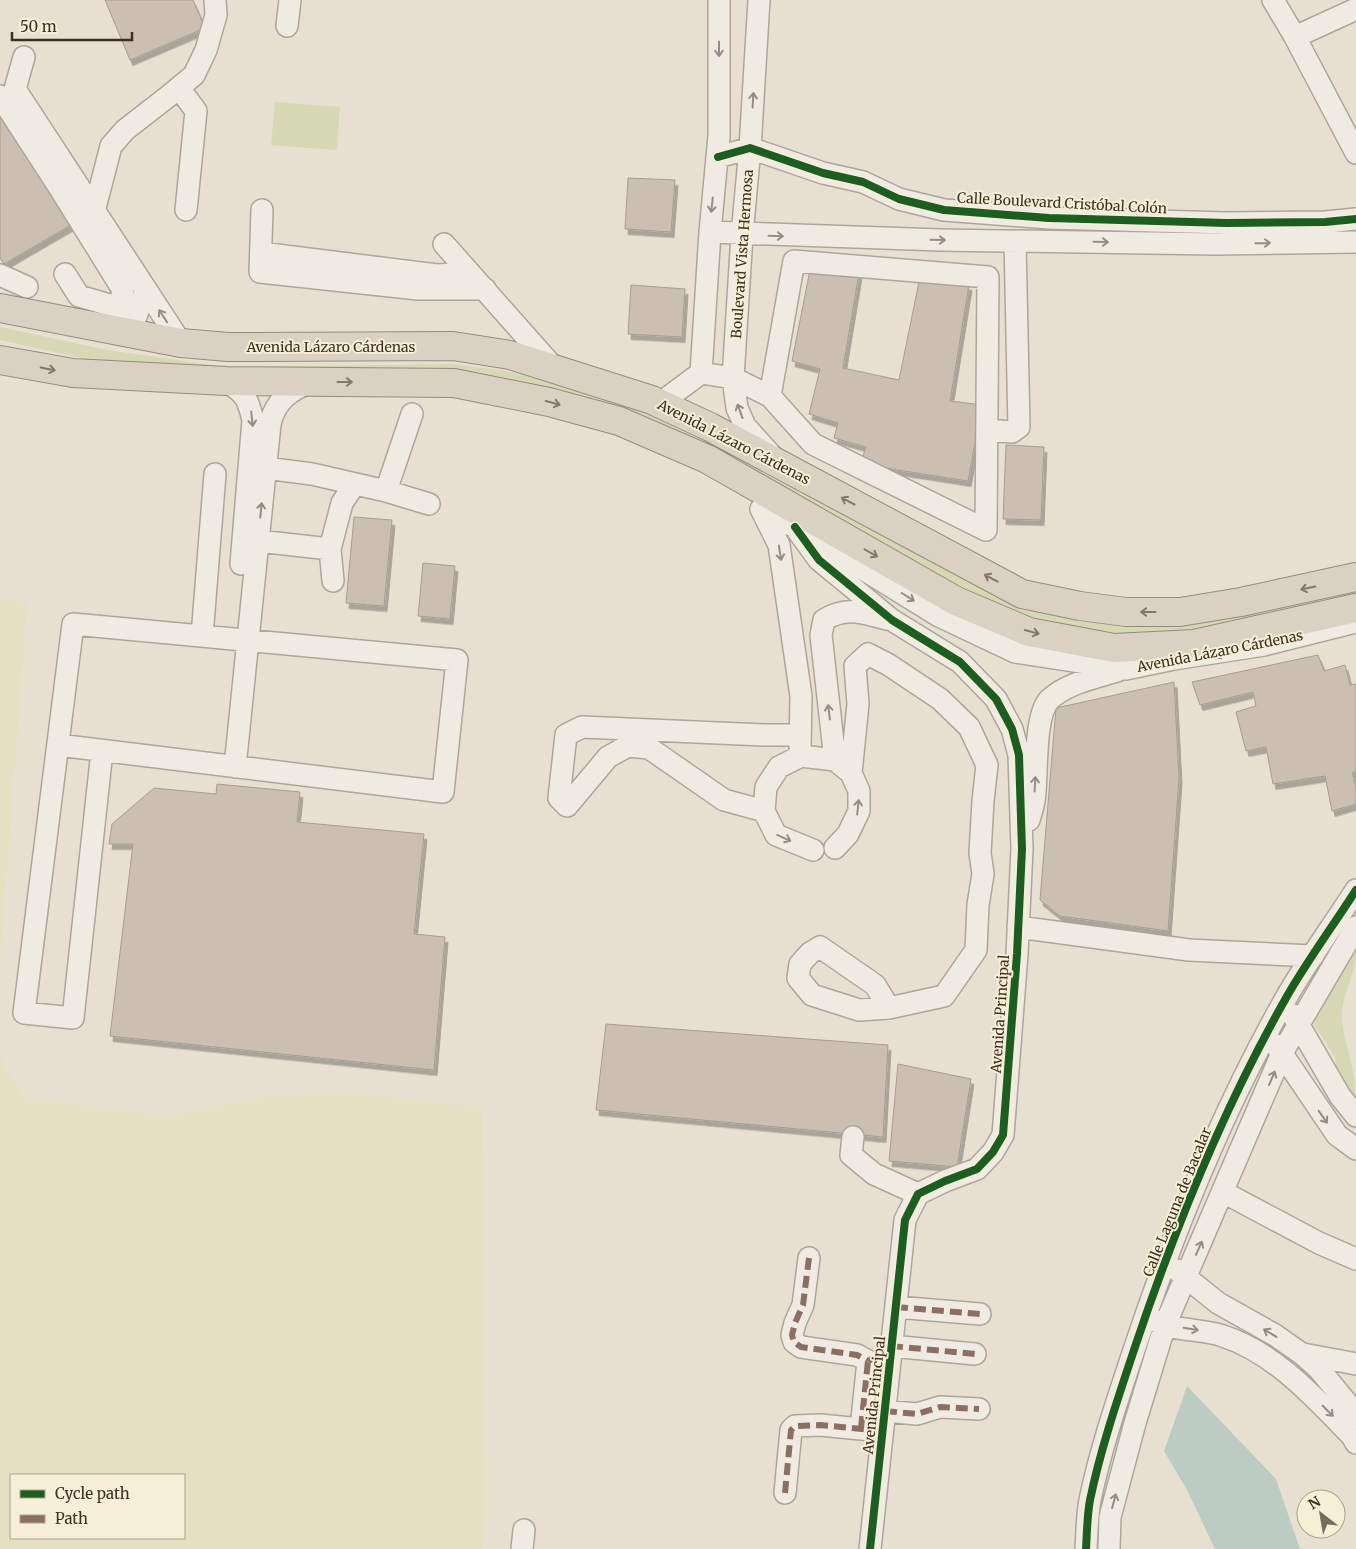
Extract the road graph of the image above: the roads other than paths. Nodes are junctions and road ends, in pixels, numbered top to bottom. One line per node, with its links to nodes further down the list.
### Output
1 (215, 0): 10 (street)
2 (290, 0): 7 (street)
3 (719, 0): 14 (street, one-way to 14)
4 (759, 0): 12 (street, Boulevard Vista Hermosa, one-way to 4)
5 (1274, 0): 8 (street)
6 (1356, 9): 8 (street)
7 (287, 26)
8 (1295, 37): 13 (street)
9 (24, 57): 17 (street)
10 (179, 88): 15 (street); 17 (street)
11 (0, 96): 32 (street)
12 (750, 148): 14 (street); 18 (street, Calle Boulevard Cristóbal Colón); 20 (street, Boulevard Vista Hermosa)
13 (1356, 153)
14 (718, 157): 19 (street, one-way to 19)
15 (186, 210)
16 (262, 210): 24 (street)
17 (94, 212): 29 (street)
18 (1356, 219)
19 (710, 232): 20 (street); 36 (street)
20 (742, 235): 21 (street, one-way to 21); 37 (street, Boulevard Vista Hermosa)
21 (1015, 241): 22 (street, one-way to 22); 43 (street)
22 (1356, 242)
23 (444, 244): 26 (street)
24 (261, 252): 26 (street); 30 (street)
25 (65, 274): 32 (street)
26 (470, 274): 30 (street)
27 (0, 275): 28 (street)
28 (27, 286)
29 (146, 289): 32 (street); 33 (street, one-way to 29)
30 (484, 290): 35 (street)
31 (0, 308): 32 (highway, Avenida Lázaro Cárdenas)
32 (122, 324): 33 (highway, Avenida Lázaro Cárdenas)
33 (181, 343): 35 (highway, Avenida Lázaro Cárdenas)
34 (0, 360): 38 (highway, Avenida Lázaro Cárdenas, one-way to 38)
35 (555, 369): 41 (highway, Avenida Lázaro Cárdenas)
36 (702, 373): 37 (street); 41 (street)
37 (733, 378): 40 (street); 45 (street, Boulevard Vista Hermosa, one-way to 37)
38 (226, 381): 39 (highway, Avenida Lázaro Cárdenas); 60 (street, one-way to 60)
39 (312, 382): 44 (highway, Avenida Lázaro Cárdenas, one-way to 44); 46 (street)
40 (770, 396): 43 (street); 43 (street)
41 (659, 404): 45 (highway, Avenida Lázaro Cárdenas)
42 (412, 414): 49 (street)
43 (987, 430)
44 (707, 459): 51 (highway); 58 (highway, Avenida Lázaro Cárdenas, one-way to 58)
45 (779, 464): 55 (highway, Avenida Lázaro Cárdenas, one-way to 45)
46 (265, 468): 48 (street); 53 (street, one-way to 46)
47 (215, 474): 59 (street)
48 (354, 485): 49 (street); 54 (street)
49 (386, 491): 50 (street)
50 (429, 504)
51 (762, 509): 52 (street, Avenida Lázaro Cárdenas); 64 (street, one-way to 64)
52 (795, 527): 57 (street, Avenida Principal); 61 (street, Avenida Lázaro Cárdenas, one-way to 61)
53 (258, 541): 54 (street); 60 (street)
54 (330, 548): 56 (street)
55 (1356, 577)
56 (333, 581)
57 (892, 620): 62 (street, Avenida Principal); 69 (street, one-way to 57)
58 (1354, 621): 61 (street, Avenida Lázaro Cárdenas)
59 (202, 636): 60 (street); 65 (street)
60 (241, 639): 68 (street); 68 (street)
61 (1126, 669): 63 (street, Avenida Principal)
62 (1003, 712): 63 (street); 72 (street, Avenida Principal)
63 (1044, 713): 72 (street, Avenida Principal, one-way to 63)
64 (799, 734): 67 (street); 70 (street)
65 (58, 746): 66 (street); 66 (street)
66 (102, 751): 68 (street)
67 (801, 756): 69 (street); 70 (street)
68 (228, 766)
69 (843, 767): 71 (street, one-way to 69); 79 (street)
70 (764, 811): 73 (street, one-way to 73)
71 (835, 848)
72 (1022, 849): 75 (street, Avenida Principal)
73 (813, 850)
74 (1356, 890): 77 (street, Calle Laguna de Bacalar)
75 (1018, 927): 77 (street); 89 (street, Avenida Principal)
76 (1356, 927): 80 (street)
77 (1313, 956): 78 (street, Calle Laguna de Bacalar)
78 (1285, 1001): 80 (street); 81 (street, Calle Laguna de Bacalar)
79 (889, 1008)
80 (1298, 1024): 82 (street); 83 (street)
81 (1268, 1032): 82 (street); 85 (street, Calle Laguna de Bacalar)
82 (1282, 1053): 86 (street, one-way to 82); 87 (street, one-way to 87)
83 (1354, 1113)
84 (853, 1137): 89 (street)
85 (1216, 1139): 86 (street); 90 (street, Calle Laguna de Bacalar)
86 (1242, 1147): 88 (street)
87 (1356, 1149)
88 (1223, 1192): 91 (street); 93 (street)
89 (918, 1194): 96 (street, Avenida Principal)
90 (1188, 1202): 91 (street); 94 (street, Calle Laguna de Bacalar)
91 (1214, 1212): 95 (street, one-way to 91)
92 (809, 1258): 103 (street)
93 (1356, 1259)
94 (1165, 1260): 95 (street); 98 (street, Calle Laguna de Bacalar)
95 (1186, 1277): 99 (street); 102 (street, one-way to 95)
96 (896, 1307): 97 (street); 100 (street, Avenida Principal)
97 (980, 1314)
98 (1146, 1315): 99 (street); 112 (street, Calle Laguna de Bacalar)
99 (1165, 1325): 104 (street, one-way to 104); 113 (street, one-way to 99)
100 (890, 1353): 101 (street); 103 (street); 107 (street, Avenida Principal)
101 (975, 1354)
102 (1302, 1354): 104 (street); 105 (street); 109 (street)
103 (868, 1361): 108 (street)
104 (1271, 1361): 109 (street, one-way to 109)
105 (1356, 1364)
106 (979, 1409): 107 (street)
107 (883, 1421): 108 (street); 111 (street, Avenida Principal)
108 (862, 1428): 110 (street)
109 (1354, 1429)
110 (785, 1493)
111 (870, 1549)
112 (1086, 1549)
113 (1109, 1549)

